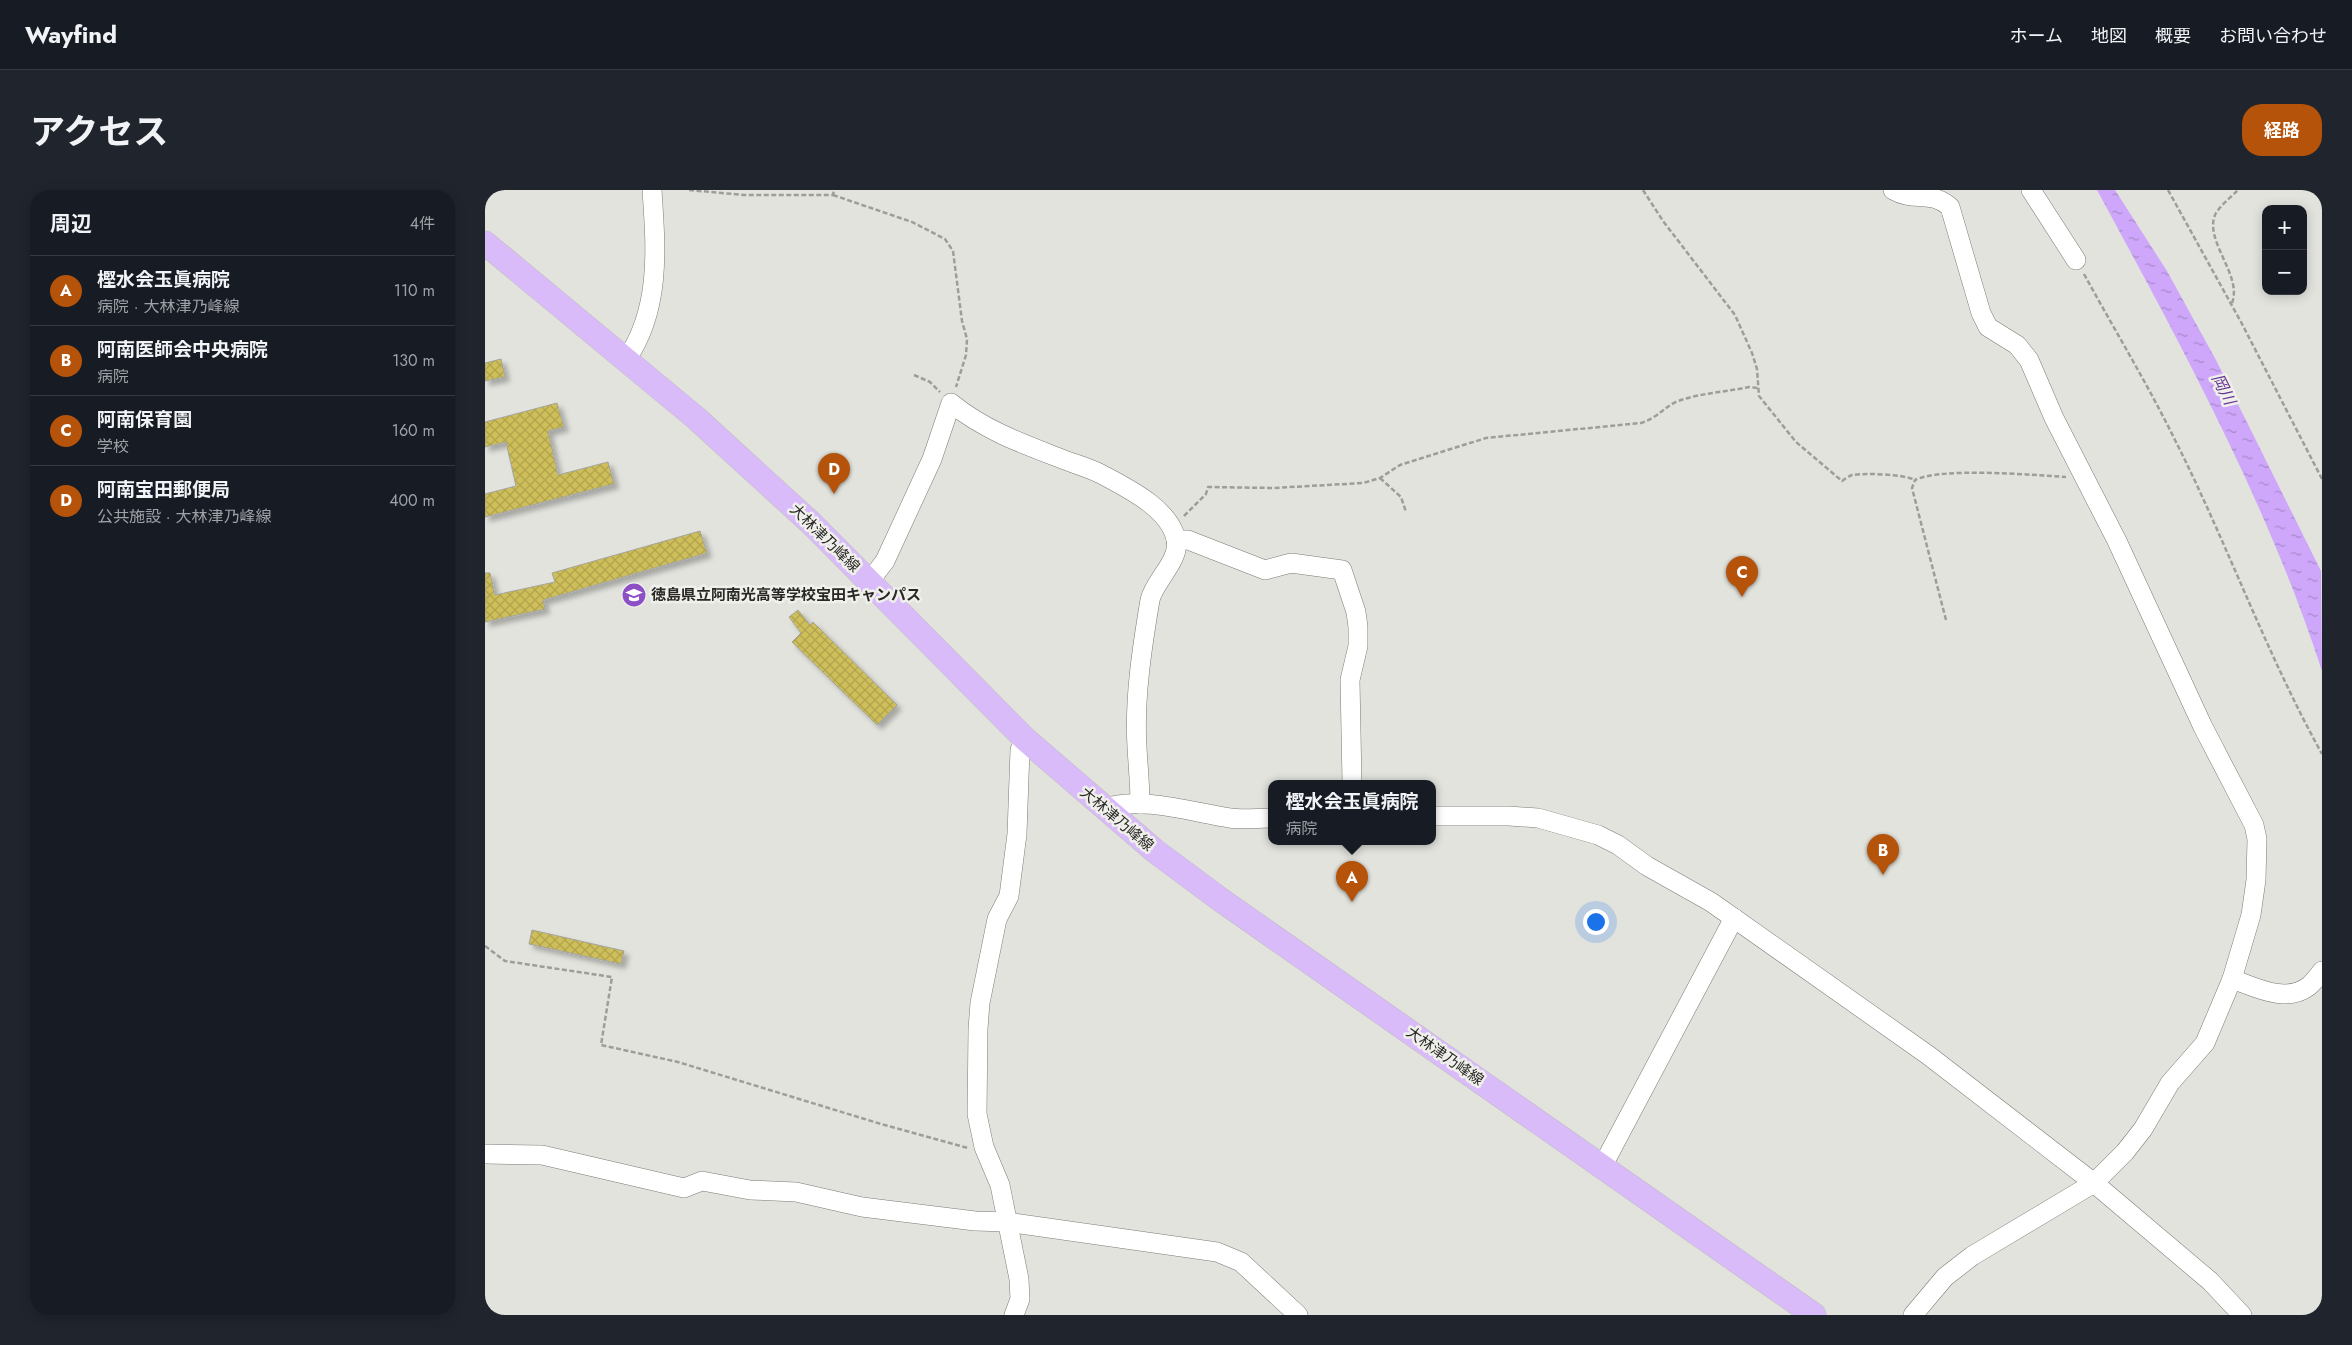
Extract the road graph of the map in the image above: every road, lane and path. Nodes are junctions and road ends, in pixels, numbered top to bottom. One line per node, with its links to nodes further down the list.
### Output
1 (653, 190): 13 (street)
2 (689, 190): 9 (path)
3 (834, 190): 9 (path)
4 (1643, 190): 15 (path)
5 (1893, 190): 17 (street)
6 (2031, 190): 11 (street)
7 (2168, 190): 12 (path)
8 (2237, 190): 12 (path)
9 (833, 194): 16 (path)
10 (485, 243): 13 (main road, 大林津乃峰線)
11 (2076, 260): 26 (path)
12 (2231, 304): 19 (path)
13 (626, 360): 23 (main road, 大林津乃峰線)
14 (914, 375): 16 (path)
15 (1758, 388): 18 (path); 20 (path)
16 (951, 404): 22 (street); 23 (street)
17 (2082, 474): 20 (path); 35 (street)
18 (1380, 478): 21 (path); 22 (path)
19 (2322, 479)
20 (1915, 480): 24 (path)
21 (1406, 512)
22 (1173, 533): 27 (street); 28 (street)
23 (869, 582): 25 (main road, 大林津乃峰線)
24 (1946, 620)
25 (1025, 739): 29 (main road, 大林津乃峰線); 36 (street)
26 (2322, 754)
27 (1352, 780)
28 (1139, 804): 29 (street); 31 (street)
29 (1104, 808): 38 (main road, 大林津乃峰線)
30 (1436, 816): 32 (street)
31 (1268, 818)
32 (1734, 918): 38 (street); 39 (street)
33 (485, 946): 36 (path)
34 (2322, 971): 35 (street)
35 (2232, 979): 39 (street)
36 (984, 1147): 40 (street)
37 (485, 1154): 40 (street)
38 (1602, 1167): 43 (main road, 大林津乃峰線)
39 (2094, 1183): 44 (street); 45 (street)
40 (1007, 1222): 41 (street); 42 (street)
41 (1014, 1315)
42 (1298, 1315)
43 (1814, 1315)
44 (1913, 1315)
45 (2242, 1315)

